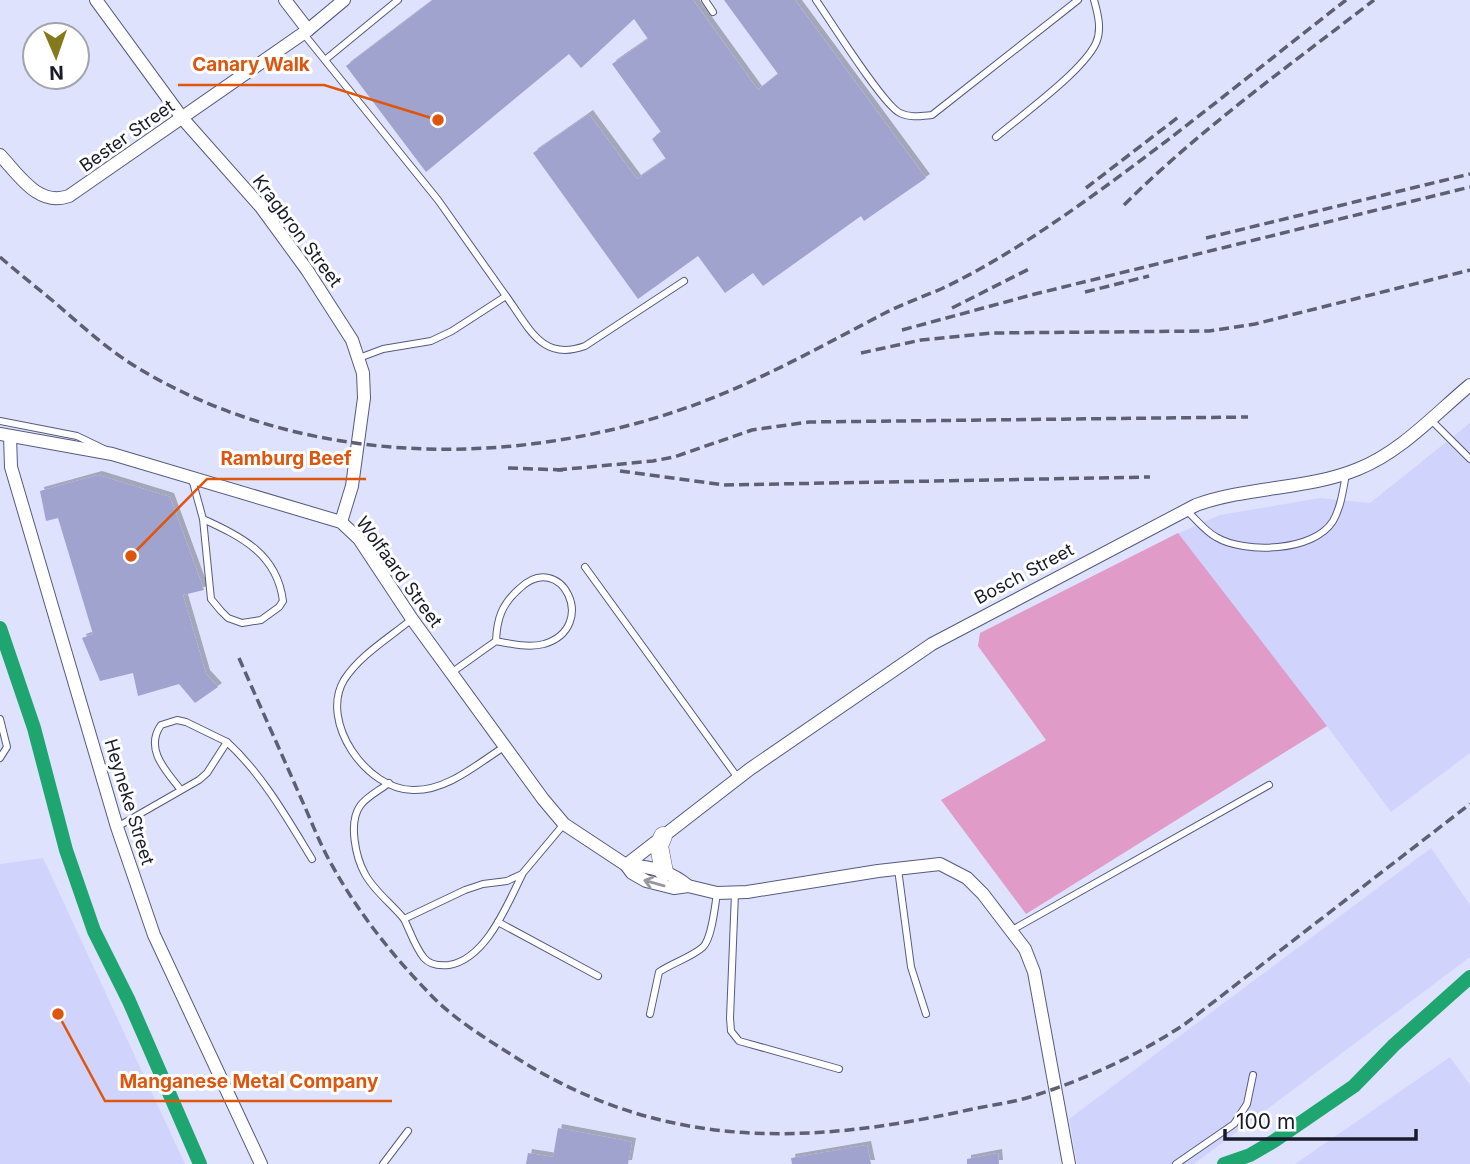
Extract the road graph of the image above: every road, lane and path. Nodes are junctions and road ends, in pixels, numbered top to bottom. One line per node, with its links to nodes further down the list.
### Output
1 (96, 0): 12 (street, Kragbron Street)
2 (285, 0): 10 (street)
3 (344, 0): 10 (street, Bester Street)
4 (398, 0): 11 (lane)
5 (705, 0): 9 (lane)
6 (816, 0): 7 (lane)
7 (1078, 0)
8 (1094, 0): 13 (lane)
9 (713, 12)
10 (305, 32): 11 (lane); 12 (street, Bester Street)
11 (325, 60): 16 (lane)
12 (183, 119): 14 (street, Bester Street); 17 (street, Kragbron Street)
13 (996, 137)
14 (0, 155)
15 (684, 281): 16 (lane)
16 (506, 296): 17 (lane)
17 (359, 358): 28 (street, Kragbron Street)
18 (1470, 385): 19 (street, Bosch Street)
19 (1430, 419): 23 (lane); 24 (street, Bosch Street)
20 (0, 421): 22 (lane)
21 (5, 435): 22 (street, Wolfaard Street); 42 (street, Heyneke Street)
22 (112, 454): 25 (street, Wolfaard Street)
23 (1470, 459)
24 (1346, 474): 26 (street, Bosch Street); 26 (lane)
25 (191, 477): 27 (lane); 28 (street, Wolfaard Street)
26 (1186, 510): 37 (street, Bosch Street)
27 (203, 519): 27 (lane)
28 (341, 522): 30 (street, Wolfaard Street)
29 (585, 567): 37 (lane)
30 (412, 620): 32 (street, Wolfaard Street); 38 (lane)
31 (496, 641): 31 (lane); 32 (lane)
32 (451, 673): 35 (street, Wolfaard Street)
33 (0, 719): 36 (lane)
34 (227, 742): 40 (lane); 40 (lane); 44 (lane)
35 (504, 747): 38 (lane); 41 (street, Wolfaard Street)
36 (0, 758)
37 (738, 778): 43 (street, Bosch Street)
38 (389, 783): 52 (lane)
39 (1269, 785): 54 (lane)
40 (181, 790): 42 (lane)
41 (564, 824): 45 (street, Wolfaard Street); 48 (lane)
42 (117, 827): 61 (street, Heyneke Street)
43 (663, 836): 45 (street, Bosch Street); 47 (street)
44 (312, 859)
45 (626, 865): 47 (street, Wolfaard Street); 49 (street, Wolfaard Street, one-way to 45)
46 (898, 869): 50 (street, Wolfaard Street); 54 (street, Wolfaard Street); 57 (lane)
47 (664, 872): 49 (street, Wolfaard Street)
48 (522, 874): 52 (lane); 53 (lane)
49 (688, 886): 51 (street, Wolfaard Street)
50 (735, 892): 51 (street, Wolfaard Street); 58 (lane)
51 (717, 893): 56 (lane)
52 (404, 919): 53 (lane)
53 (498, 922): 55 (lane)
54 (1012, 930): 63 (street, Wolfaard Street)
55 (598, 976)
56 (650, 1014)
57 (926, 1014)
58 (839, 1069)
59 (1253, 1075): 64 (lane)
60 (408, 1131): 62 (lane)
61 (261, 1164)
62 (383, 1164)
63 (1069, 1164)
64 (1176, 1164)

